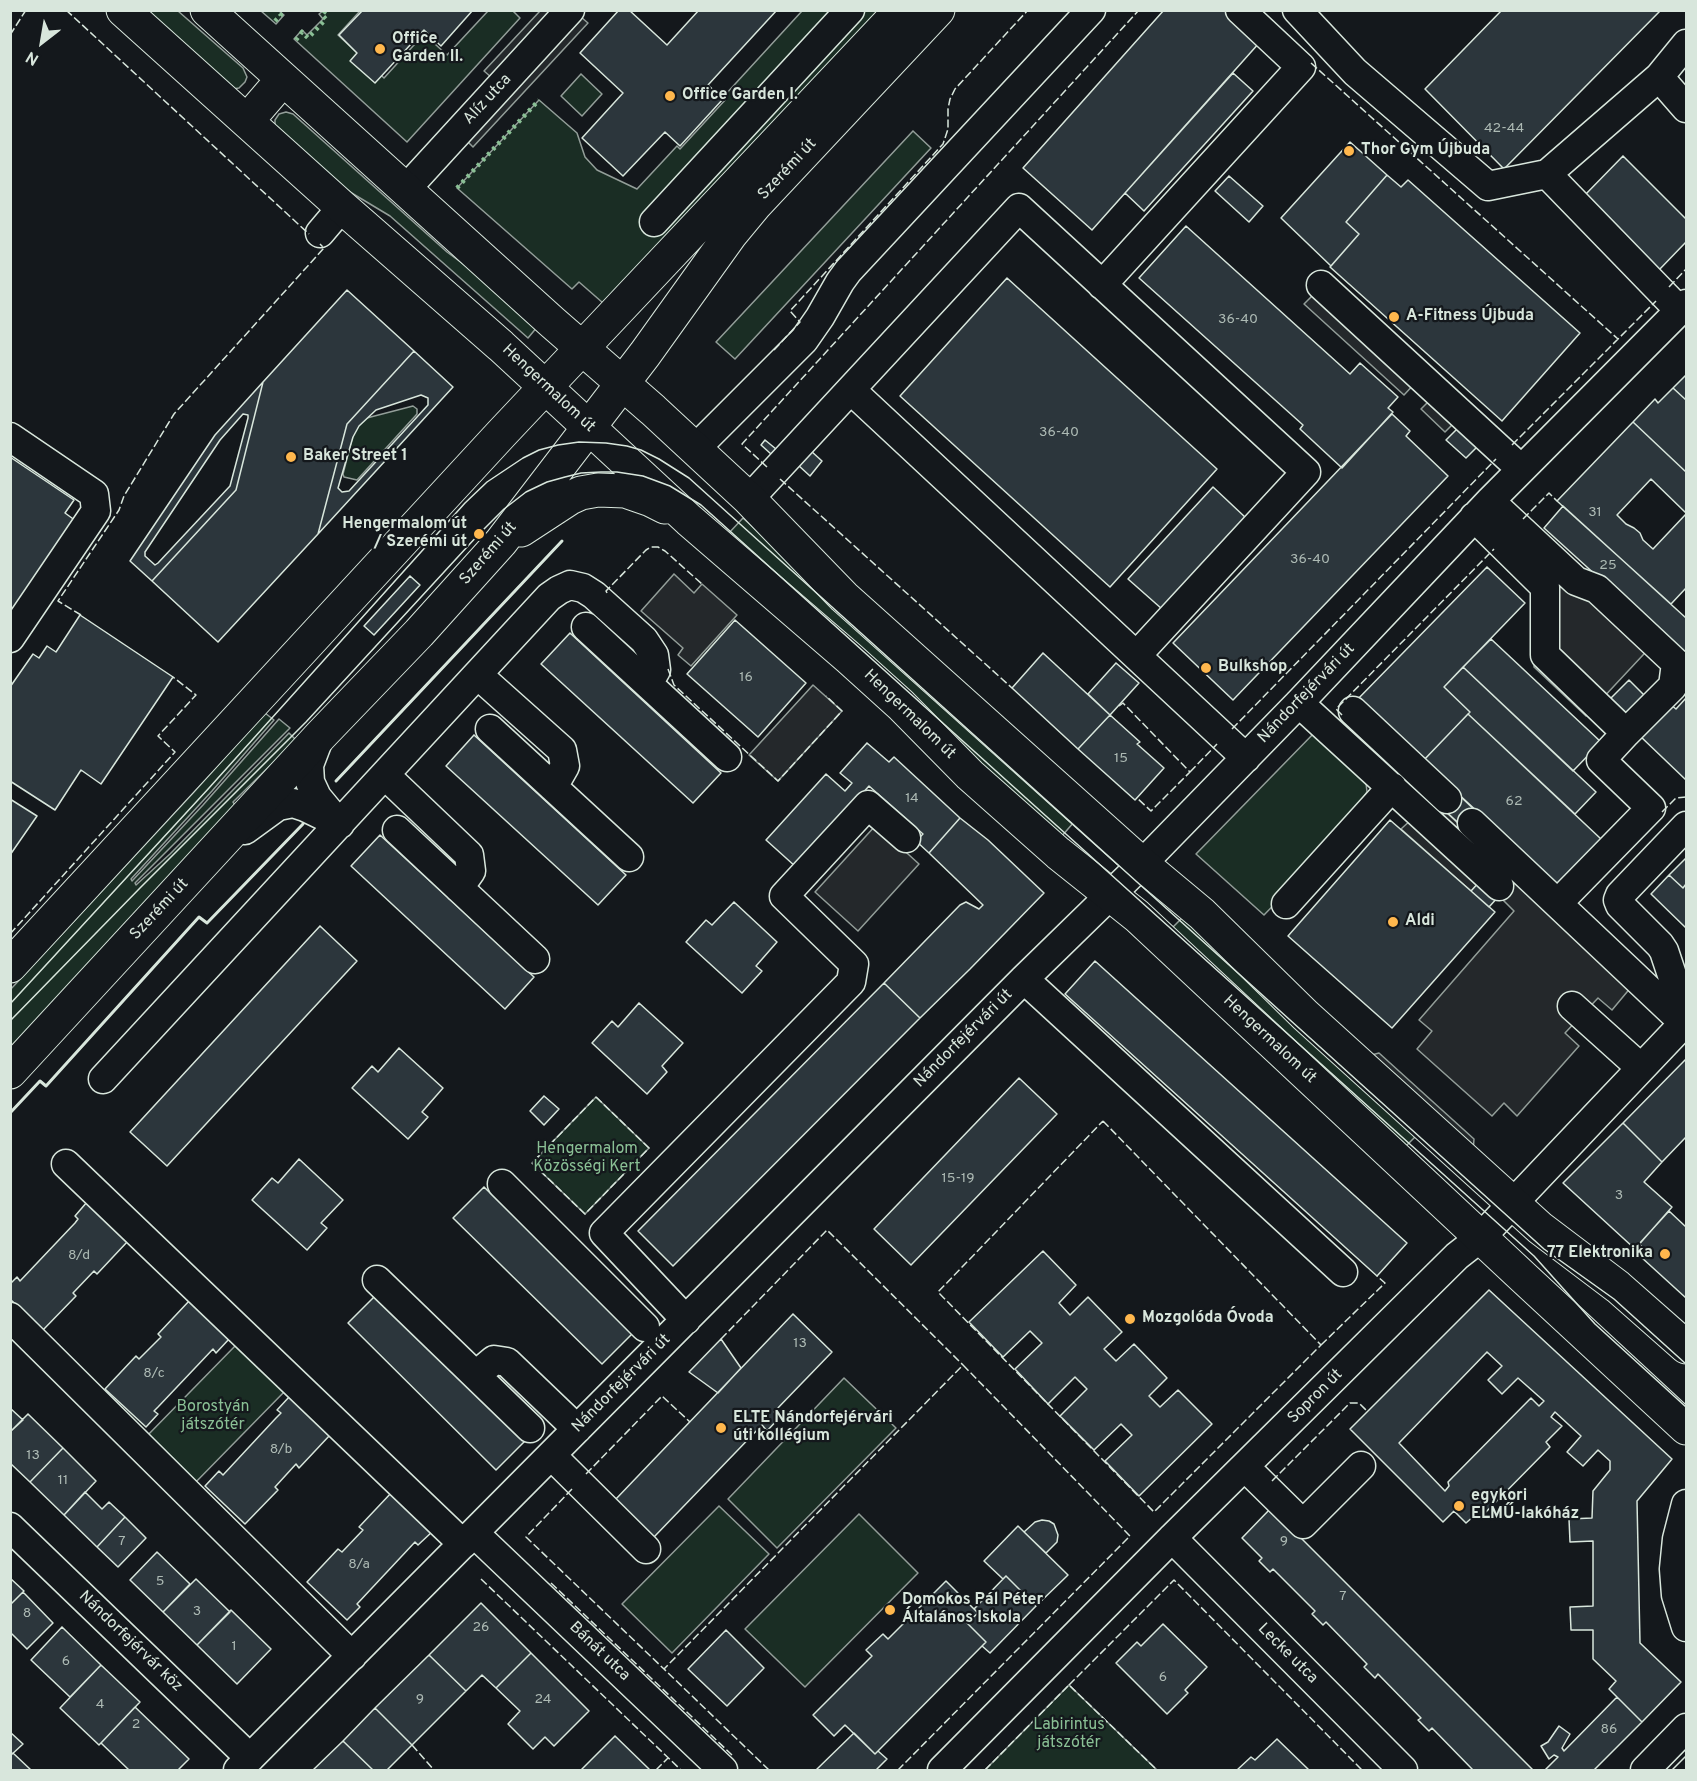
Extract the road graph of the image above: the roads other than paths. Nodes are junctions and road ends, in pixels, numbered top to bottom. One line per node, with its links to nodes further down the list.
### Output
1 (123, 10): 14 (main road, Hengermalom út)
2 (207, 10): 12 (main road)
3 (570, 10): 16 (street, Alíz utca)
4 (850, 10): 18 (street)
5 (901, 10): 23 (main road, Szerémi út)
6 (938, 10): 24 (main road, Szerémi út)
7 (1090, 10): 29 (street)
8 (1240, 10): 20 (street)
9 (1297, 10): 15 (street)
10 (1686, 44): 11 (street)
11 (1659, 77): 13 (street); 15 (street)
12 (283, 79): 14 (main road); 16 (main road)
13 (1686, 108)
14 (247, 122): 17 (main road, Hengermalom út)
15 (1547, 174): 22 (street)
16 (406, 189): 23 (main road)
17 (342, 207): 19 (street); 25 (main road, Hengermalom út)
18 (654, 222)
19 (320, 233)
20 (1102, 285): 26 (street); 37 (street)
21 (1321, 285): 30 (street)
22 (1683, 307): 30 (street, Nándorfejérvári út)
23 (582, 348): 24 (main road); 25 (main road, Szerémi út)
24 (621, 383): 27 (main road, Szerémi út); 29 (main road)
25 (545, 387): 27 (main road, Hengermalom út); 65 (main road, Szerémi út)
26 (851, 390): 31 (street); 37 (street)
27 (590, 428): 33 (main road, Hengermalom út); 34 (main road, Szerémi út)
28 (10, 437): 36 (street)
29 (695, 449): 31 (main road)
30 (1521, 469): 32 (street, Nándorfejérvári út)
31 (749, 499): 58 (main road)
32 (1482, 509): 40 (street, Nándorfejérvári út); 43 (street); 43 (street)
33 (690, 520): 34 (main road); 61 (main road, Hengermalom út)
34 (501, 542): 44 (main road, Szerémi út)
35 (586, 627): 39 (street)
36 (10, 638)
37 (1137, 655): 46 (street)
38 (478, 675): 39 (street); 47 (street); 48 (street)
39 (648, 684): 45 (street)
40 (1299, 703): 46 (street, Nándorfejérvári út); 49 (street)
41 (1353, 711): 50 (street)
42 (490, 729): 48 (street)
43 (1626, 733): 62 (street)
44 (321, 735): 52 (street); 57 (main road, Szerémi út)
45 (727, 757)
46 (1246, 758): 58 (street, Nándorfejérvári út)
47 (385, 775): 52 (street); 60 (street)
48 (553, 787): 56 (street)
49 (1392, 787): 59 (street); 63 (street)
50 (1447, 799)
51 (1472, 823): 62 (street)
52 (340, 824): 57 (street); 71 (street)
53 (1686, 826): 68 (street)
54 (397, 830): 60 (street)
55 (906, 838): 75 (street)
56 (629, 857)
57 (208, 858): 70 (main road, Szerémi út)
58 (1142, 864): 61 (street, Nándorfejérvári út); 74 (main road)
59 (1499, 886)
60 (459, 888): 64 (street)
61 (1112, 895): 66 (street, Nándorfejérvári út); 76 (main road, Hengermalom út)
62 (1558, 903): 68 (street)
63 (1286, 904)
64 (535, 959)
65 (10, 966)
66 (1024, 979): 78 (street); 81 (street, Nándorfejérvári út)
67 (1572, 1006): 69 (street)
68 (1686, 1014): 69 (street, Sopron út)
69 (1641, 1068): 74 (street, Sopron út)
70 (10, 1072)
71 (103, 1079)
72 (66, 1164): 93 (street, Bánát utca)
73 (502, 1184): 77 (street)
74 (1513, 1203): 76 (street, Sopron út); 83 (main road)
75 (604, 1233): 77 (street); 81 (street)
76 (1480, 1238): 86 (main road, Hengermalom út); 90 (street, Sopron út)
77 (576, 1259): 82 (street)
78 (1343, 1272)
79 (377, 1280): 84 (street)
80 (10, 1317): 97 (street)
81 (686, 1320): 87 (street, Nándorfejérvári út)
82 (645, 1327)
83 (1686, 1347)
84 (476, 1375): 85 (street); 87 (street)
85 (530, 1428)
86 (1686, 1428)
87 (577, 1430): 88 (street, Nándorfejérvári út)
88 (551, 1455): 93 (street, Nándorfejérvári út); 95 (street)
89 (1361, 1466): 90 (street)
90 (1245, 1467): 94 (street, Sopron út)
91 (1686, 1504): 96 (street)
92 (10, 1527): 99 (street, Nándorfejérvár köz)
93 (468, 1538): 97 (street, Nándorfejérvári út); 100 (street, Bánát utca)
94 (1172, 1538): 101 (street, Sopron út); 102 (street, Lecke utca)
95 (646, 1549)
96 (1686, 1627)
97 (352, 1656): 99 (street, Nándorfejérvári út)
98 (1686, 1728): 103 (street)
99 (244, 1764)
100 (723, 1770)
101 (942, 1770)
102 (1403, 1770)
103 (1645, 1770)

